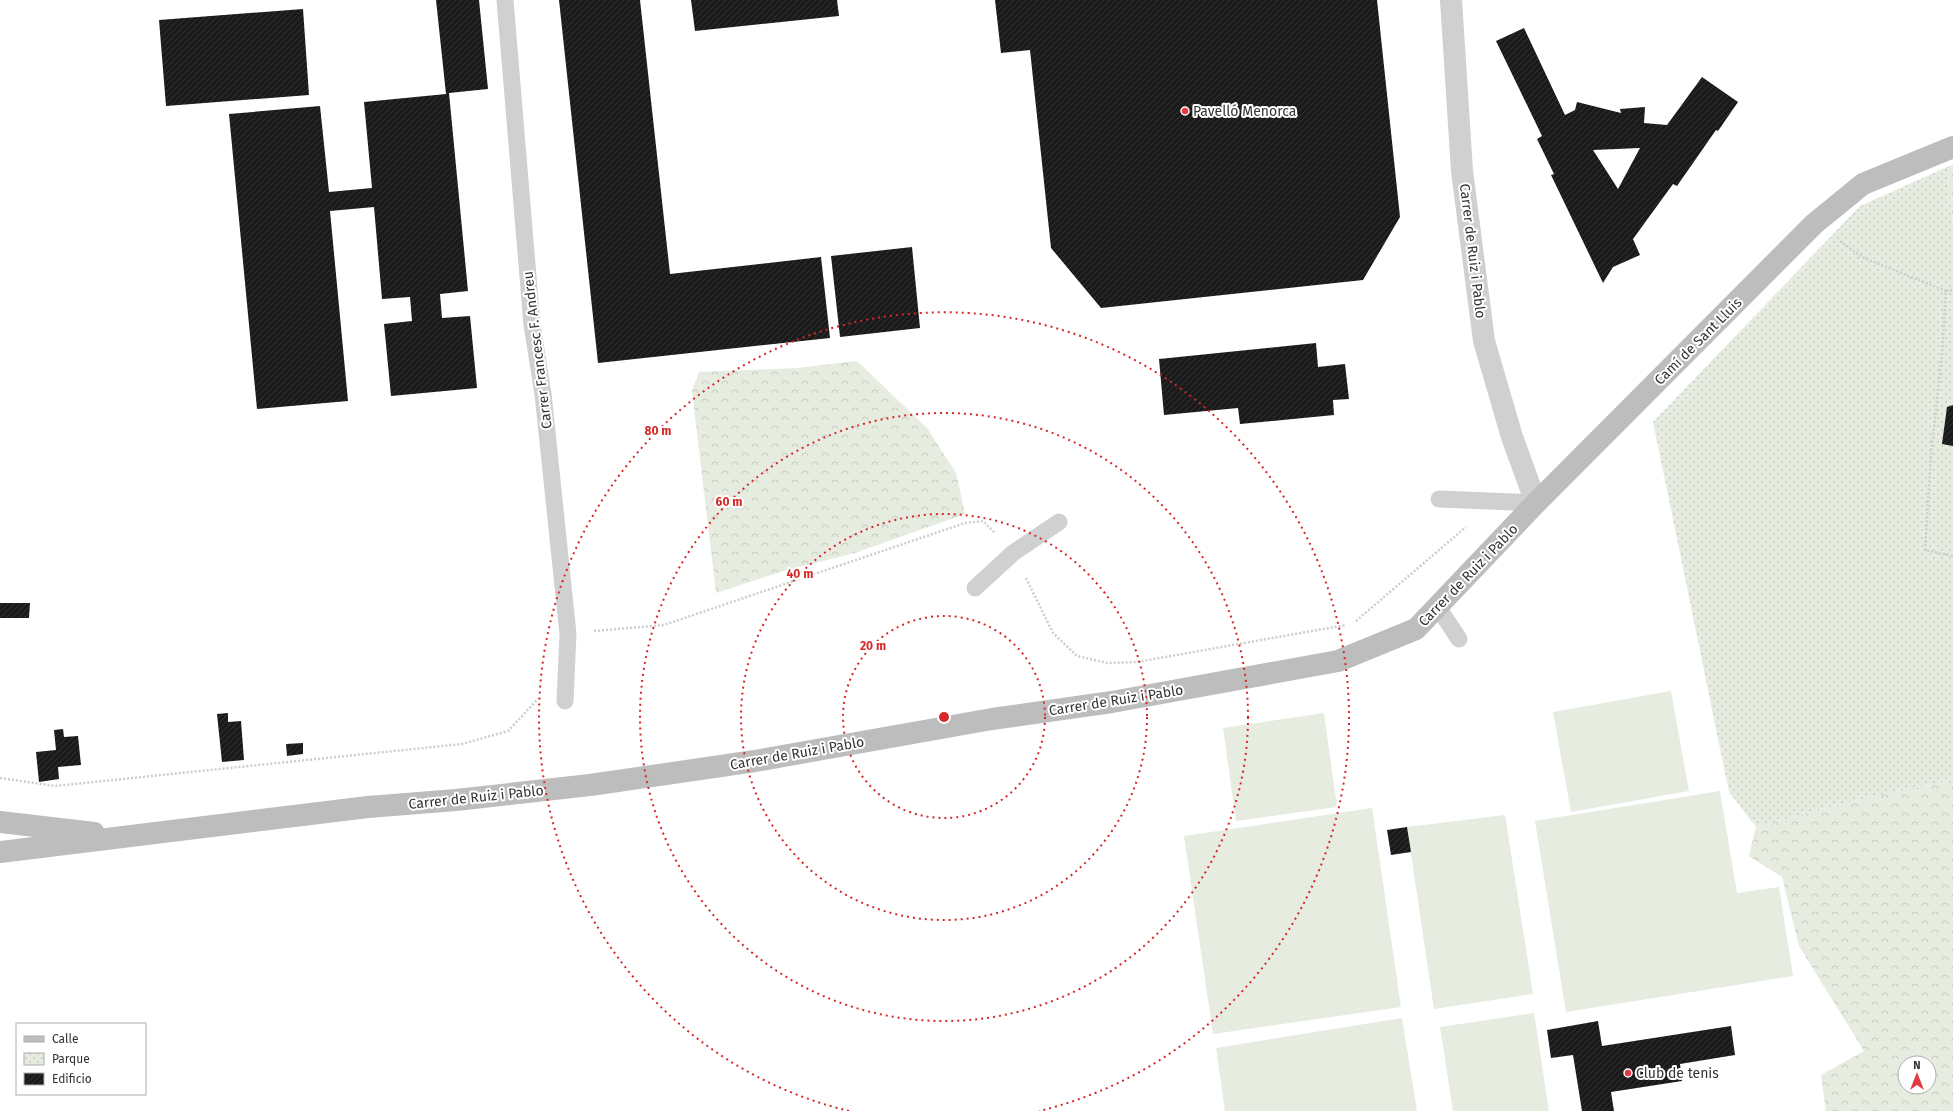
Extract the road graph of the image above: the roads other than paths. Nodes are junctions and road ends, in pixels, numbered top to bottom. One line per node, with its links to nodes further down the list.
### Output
1 (505, 0): 10 (lane, Carrer Francesc F. Andreu)
2 (1451, 0): 5 (street, Carrer de Ruiz i Pablo)
3 (1953, 147): 5 (street, Camí de Sant Lluis)
4 (1439, 499): 5 (lane)
5 (1536, 503): 8 (street, Carrer de Ruiz i Pablo)
6 (1059, 522): 7 (lane)
7 (975, 588)
8 (1438, 606): 9 (lane); 12 (street, Carrer de Ruiz i Pablo)
9 (1459, 639)
10 (565, 701)
11 (0, 822): 12 (street, Carrer de Ruiz i Pablo)
12 (130, 837): 13 (street, Carrer de Ruiz i Pablo)
13 (0, 852)

